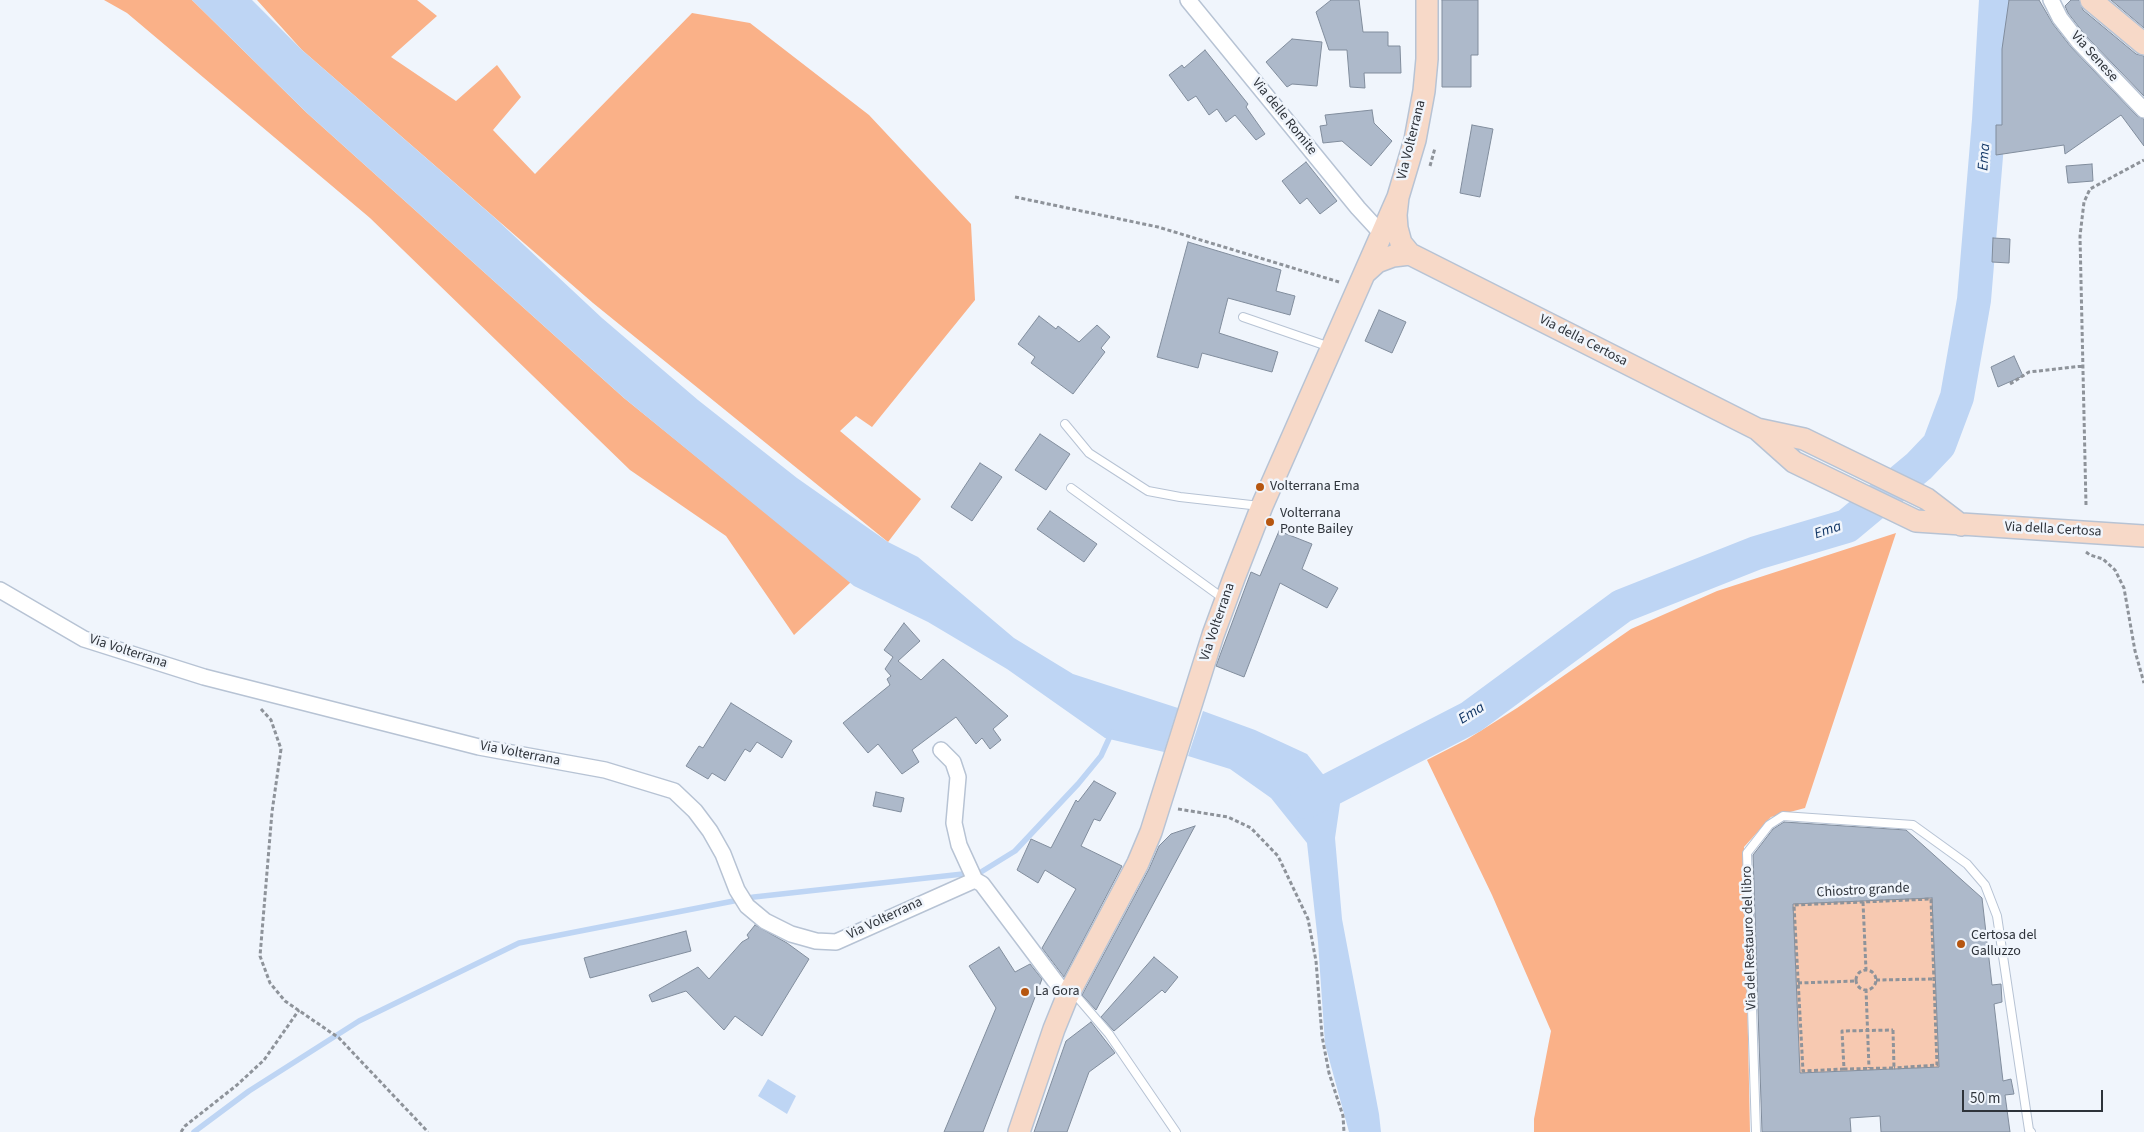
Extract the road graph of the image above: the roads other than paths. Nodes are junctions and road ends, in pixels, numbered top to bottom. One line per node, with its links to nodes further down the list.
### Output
1 (1188, 0): 8 (street, Via delle Romite)
2 (1427, 0): 7 (main road, Via Volterrana)
3 (2051, 0): 6 (street, Via Senese)
4 (2091, 0): 5 (main road)
5 (2144, 44)
6 (2144, 110)
7 (1398, 196): 8 (main road, Via Volterrana); 9 (main road, Via Volterrana)
8 (1381, 233): 10 (main road); 11 (main road, Via Volterrana)
9 (1410, 254): 10 (main road); 15 (main road, Via della Certosa)
10 (1387, 258): 11 (main road)
11 (1362, 280): 13 (main road, Via Volterrana)
12 (1243, 317): 13 (lane)
13 (1332, 347): 17 (main road, Via Volterrana)
14 (1065, 424): 17 (lane)
15 (1757, 429): 18 (main road, Via della Certosa); 18 (main road, Via della Certosa)
16 (1071, 488): 21 (lane)
17 (1262, 506): 21 (main road, Via Volterrana)
18 (1961, 525): 19 (main road, Via della Certosa)
19 (2144, 536)
20 (0, 590): 23 (street, Via Volterrana)
21 (1226, 601): 24 (main road, Via Volterrana)
22 (941, 750): 23 (street)
23 (975, 880): 24 (street)
24 (1069, 993): 25 (main road, Via Volterrana); 26 (lane)
25 (1018, 1132)
26 (1176, 1132)
27 (1756, 1132): 28 (lane, Via del Restauro del libro)
28 (2031, 1132)

